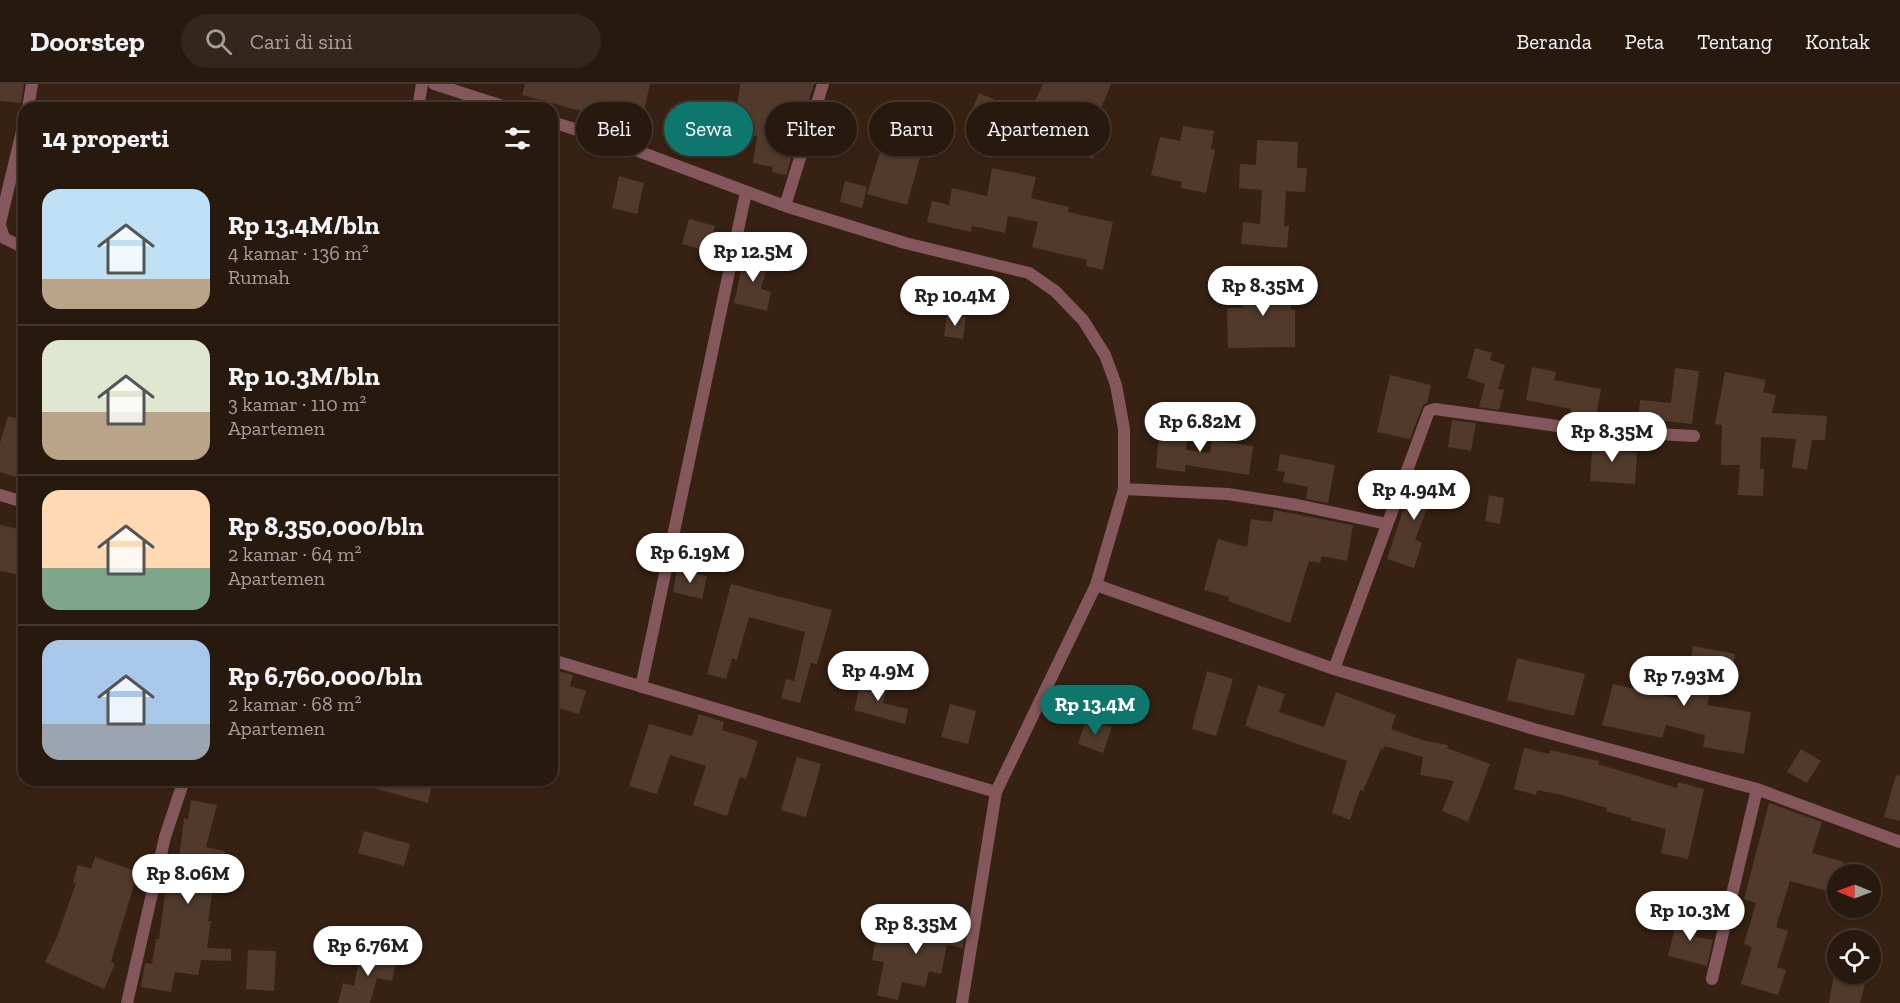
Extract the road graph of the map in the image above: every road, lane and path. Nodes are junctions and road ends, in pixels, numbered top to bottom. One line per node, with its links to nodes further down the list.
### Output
1 (32, 84): 5 (street)
2 (422, 84): 6 (street)
3 (434, 84): 7 (street)
4 (823, 84): 11 (street)
5 (29, 102)
6 (419, 102)
7 (490, 102)
8 (558, 124): 10 (street)
9 (18, 148): 12 (street)
10 (746, 192): 11 (street); 22 (street)
11 (784, 206): 15 (street)
12 (0, 224): 13 (street)
13 (18, 245)
14 (1694, 436): 18 (street)
15 (1124, 489): 18 (street); 19 (street)
16 (0, 495): 17 (street)
17 (18, 500)
18 (1387, 524): 21 (street)
19 (1096, 585): 21 (street); 25 (street)
20 (558, 662): 22 (street)
21 (1334, 669): 24 (street)
22 (641, 687): 25 (street)
23 (182, 786): 28 (street)
24 (1757, 789): 26 (street); 27 (street)
25 (996, 792): 29 (street)
26 (1900, 842)
27 (1712, 979)
28 (127, 1003)
29 (962, 1003)

